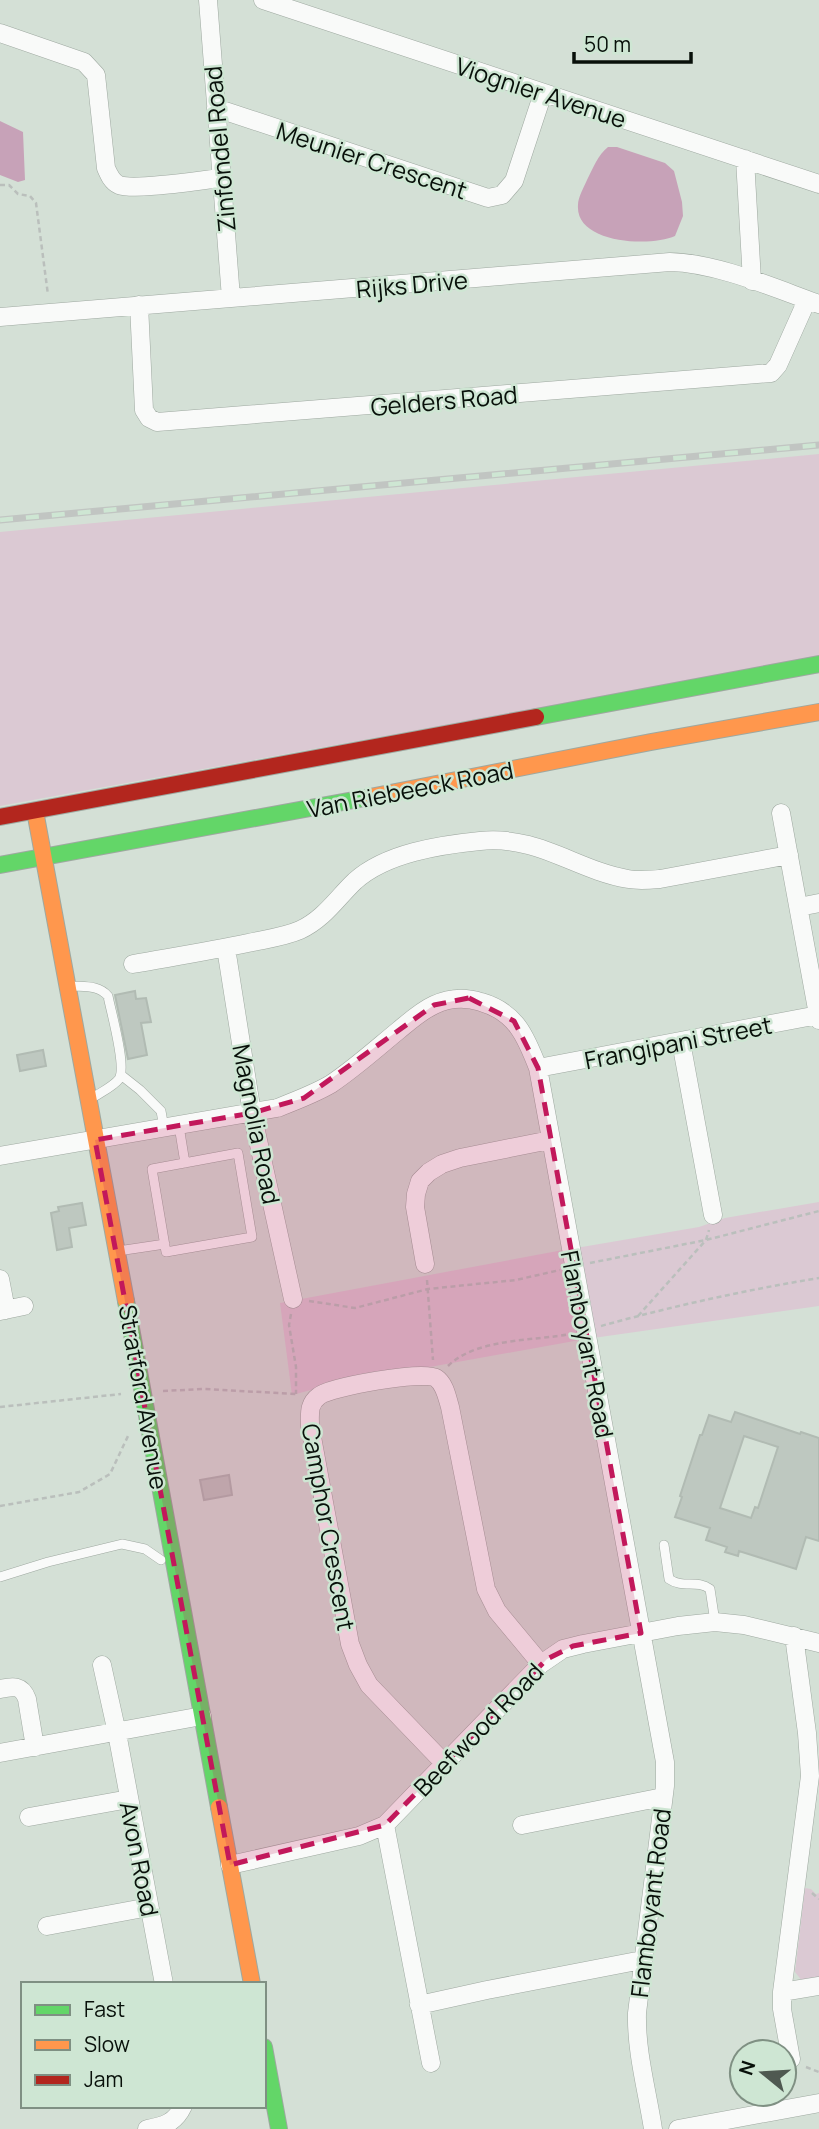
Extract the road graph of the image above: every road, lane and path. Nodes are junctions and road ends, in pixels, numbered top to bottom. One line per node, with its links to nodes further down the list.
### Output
1 (208, 0): 5 (street, Zinfondel Road)
2 (263, 0): 4 (street, Viognier Avenue)
3 (0, 33): 7 (street)
4 (543, 93): 5 (street, Meunier Crescent); 6 (street, Viognier Avenue)
5 (216, 108): 7 (street, Zinfondel Road)
6 (745, 159): 8 (street, Viognier Avenue); 10 (street)
7 (222, 178): 11 (street, Zinfondel Road)
8 (819, 184)
9 (0, 185): 14 (path)
10 (752, 281): 11 (street, Rijks Drive); 12 (street, Rijks Drive)
11 (231, 298): 13 (street, Rijks Drive)
12 (813, 302): 13 (street, Gelders Road)
13 (139, 306): 14 (street, Rijks Drive)
14 (50, 313): 15 (street, Rijks Drive)
15 (0, 317)
16 (819, 664): 18 (main road, Van Riebeeck Road)
17 (819, 712): 22 (main road, Van Riebeeck Road)
18 (35, 811): 20 (main road, Van Riebeeck Road); 22 (main road, Stratford Avenue)
19 (781, 813): 21 (street)
20 (0, 817)
21 (789, 855): 25 (street); 26 (street)
22 (43, 857): 23 (main road, Van Riebeeck Road); 28 (main road, Stratford Avenue)
23 (0, 865)
24 (819, 903): 25 (street)
25 (799, 907): 29 (street)
26 (226, 948): 27 (street); 34 (street, Magnolia Road)
27 (133, 964)
28 (67, 986): 32 (lane); 33 (main road, Stratford Avenue)
29 (819, 1017): 30 (street, Frangipani Street)
30 (681, 1042): 31 (street, Frangipani Street); 40 (street)
31 (538, 1068): 34 (street, Flamboyant Road); 37 (street, Flamboyant Road)
32 (121, 1075): 33 (lane); 35 (lane)
33 (88, 1101): 36 (main road, Stratford Avenue)
34 (253, 1113): 35 (street, Flamboyant Road); 46 (street, Magnolia Road)
35 (172, 1127): 36 (street, Flamboyant Road); 39 (lane)
36 (95, 1140): 38 (street, Flamboyant Road); 42 (main road, Stratford Avenue)
37 (550, 1140): 43 (street); 49 (street, Flamboyant Road)
38 (0, 1156)
39 (185, 1163): 41 (lane); 41 (lane)
40 (713, 1215): 48 (path)
41 (165, 1244): 42 (lane)
42 (116, 1251): 66 (main road, Stratford Avenue)
43 (425, 1264): 50 (path)
44 (819, 1278): 48 (path)
45 (0, 1279): 47 (street)
46 (293, 1299): 51 (path)
47 (10, 1309)
48 (638, 1316): 49 (path)
49 (586, 1331): 50 (path); 60 (street, Flamboyant Road)
50 (436, 1378): 63 (street); 70 (street, Camphor Crescent)
51 (154, 1391)
52 (131, 1393): 53 (path)
53 (0, 1407)
54 (131, 1431): 55 (path)
55 (0, 1506)
56 (664, 1545): 59 (lane)
57 (161, 1559): 58 (lane)
58 (0, 1577)
59 (715, 1622): 60 (street, Beefwood Road); 61 (street, Beefwood Road)
60 (642, 1633): 63 (street, Beefwood Road); 71 (street, Flamboyant Road)
61 (794, 1636): 62 (street, Beefwood Road); 85 (street)
62 (819, 1643)
63 (541, 1664): 70 (street, Beefwood Road)
64 (102, 1665): 67 (street, Avon Road)
65 (0, 1689): 68 (street)
66 (202, 1716): 67 (street); 76 (main road, Stratford Avenue)
67 (117, 1733): 68 (street); 72 (street, Avon Road)
68 (35, 1747): 69 (street)
69 (0, 1754)
70 (444, 1764): 74 (street, Beefwood Road)
71 (663, 1797): 75 (street); 81 (street, Flamboyant Road)
72 (129, 1800): 73 (street); 79 (street, Avon Road)
73 (29, 1817)
74 (385, 1825): 76 (street, Beefwood Road); 86 (street)
75 (522, 1825)
76 (230, 1865): 83 (main road, Stratford Avenue)
77 (808, 1890): 78 (path)
78 (819, 1899)
79 (149, 1907): 80 (street); 82 (street, Avon Road)
80 (47, 1926)
81 (642, 1960): 86 (street); 94 (street, Flamboyant Road)
82 (164, 1982)
83 (252, 1982)
84 (819, 1986): 85 (street)
85 (782, 1992): 87 (street)
86 (419, 2005): 89 (street)
87 (787, 2038)
88 (266, 2058): 93 (main road)
89 (431, 2063)
90 (819, 2103): 95 (street)
91 (182, 2108): 92 (street)
92 (147, 2129)
93 (279, 2129)
94 (653, 2129)
95 (678, 2129)

